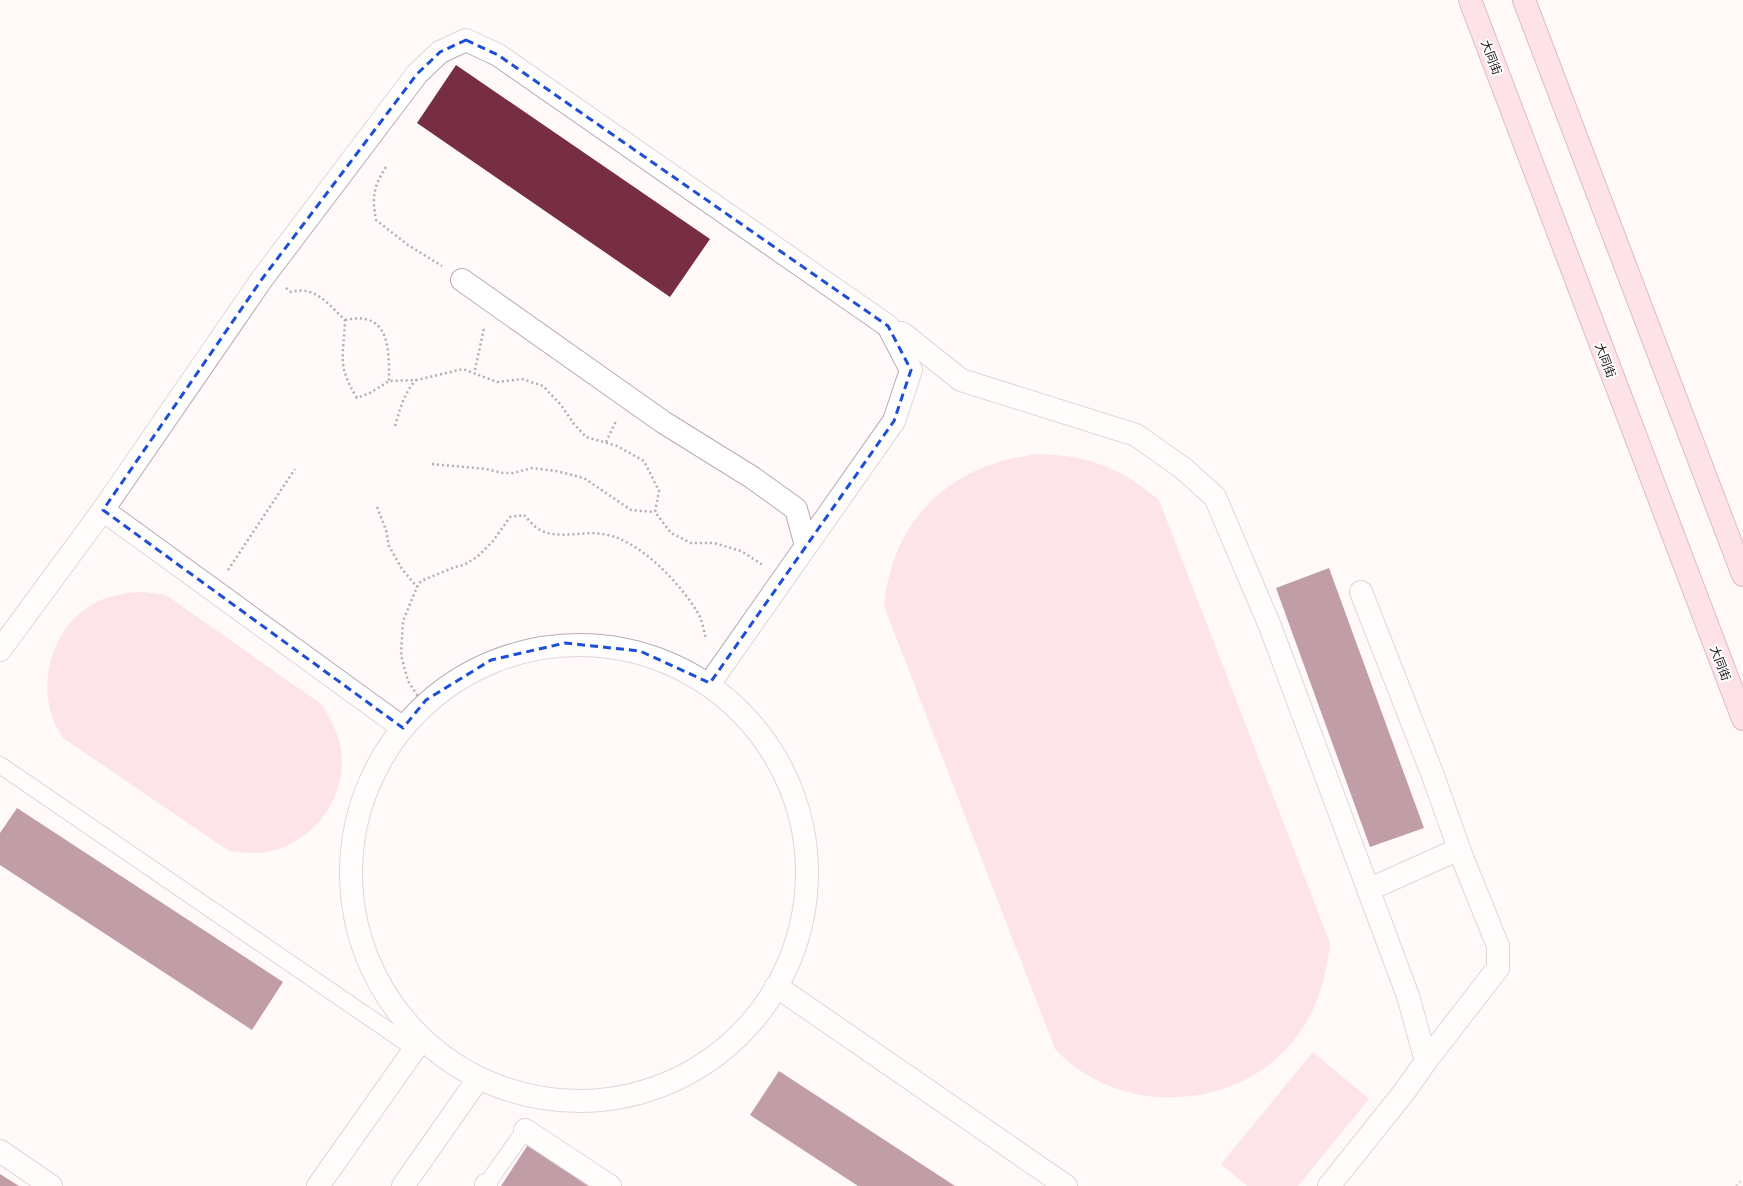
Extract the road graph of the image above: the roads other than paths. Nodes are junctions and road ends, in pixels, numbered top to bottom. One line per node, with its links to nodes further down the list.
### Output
1 (1470, 0): 11 (main road, 大同街)
2 (1524, 0): 7 (main road)
3 (462, 280): 6 (street)
4 (902, 333): 15 (street)
5 (103, 510): 6 (street); 9 (street); 12 (street)
6 (806, 546): 10 (street)
7 (1743, 575)
8 (1361, 592): 14 (street)
9 (0, 650)
10 (710, 683): 12 (street); 16 (street)
11 (1743, 719)
12 (403, 728): 17 (street)
13 (0, 765): 17 (lane)
14 (1459, 849): 15 (street); 18 (street)
15 (1368, 890): 18 (street)
16 (776, 986): 19 (street); 27 (street)
17 (418, 1044): 19 (street); 23 (street)
18 (1426, 1062): 28 (street)
19 (478, 1079): 24 (street)
20 (525, 1130): 25 (lane); 26 (street)
21 (0, 1151): 22 (street)
22 (52, 1186)
23 (318, 1186)
24 (403, 1186)
25 (486, 1186)
26 (610, 1186)
27 (1066, 1186)
28 (1329, 1186)

